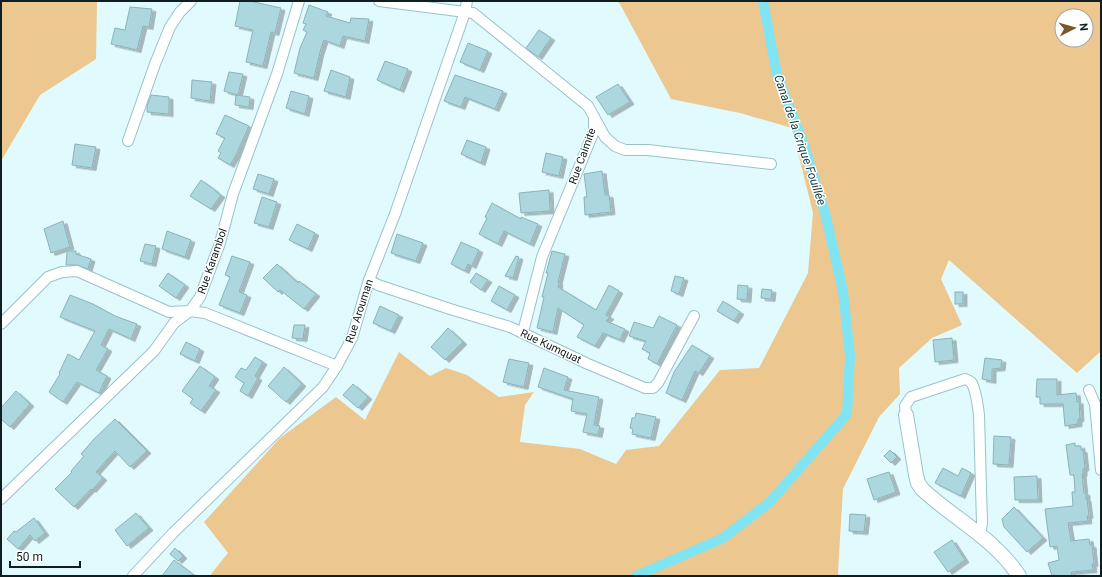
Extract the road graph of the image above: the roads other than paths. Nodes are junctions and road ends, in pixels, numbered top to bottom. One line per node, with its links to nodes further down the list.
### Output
1 (191, 1): 7 (street)
2 (299, 1): 10 (street, Rue Karambol)
3 (379, 1): 5 (street, Rue Caimite)
4 (468, 1): 5 (street, Rue Arouman)
5 (465, 12): 6 (street, Rue Caimite); 9 (street, Rue Arouman)
6 (594, 118): 8 (street); 13 (street, Rue Caimite)
7 (128, 141)
8 (771, 164)
9 (368, 280): 13 (street, Rue Kumquat); 14 (street, Rue Arouman)
10 (190, 311): 12 (street); 14 (street); 18 (street, Rue Karambol)
11 (694, 316): 13 (street, Rue Kumquat)
12 (1, 324)
13 (523, 332)
14 (337, 366): 20 (street, Rue Arouman)
15 (1089, 390): 17 (street)
16 (906, 415): 19 (street); 19 (street)
17 (1101, 470)
18 (1, 499)
19 (980, 536): 21 (street)
20 (133, 576)
21 (1019, 576)

